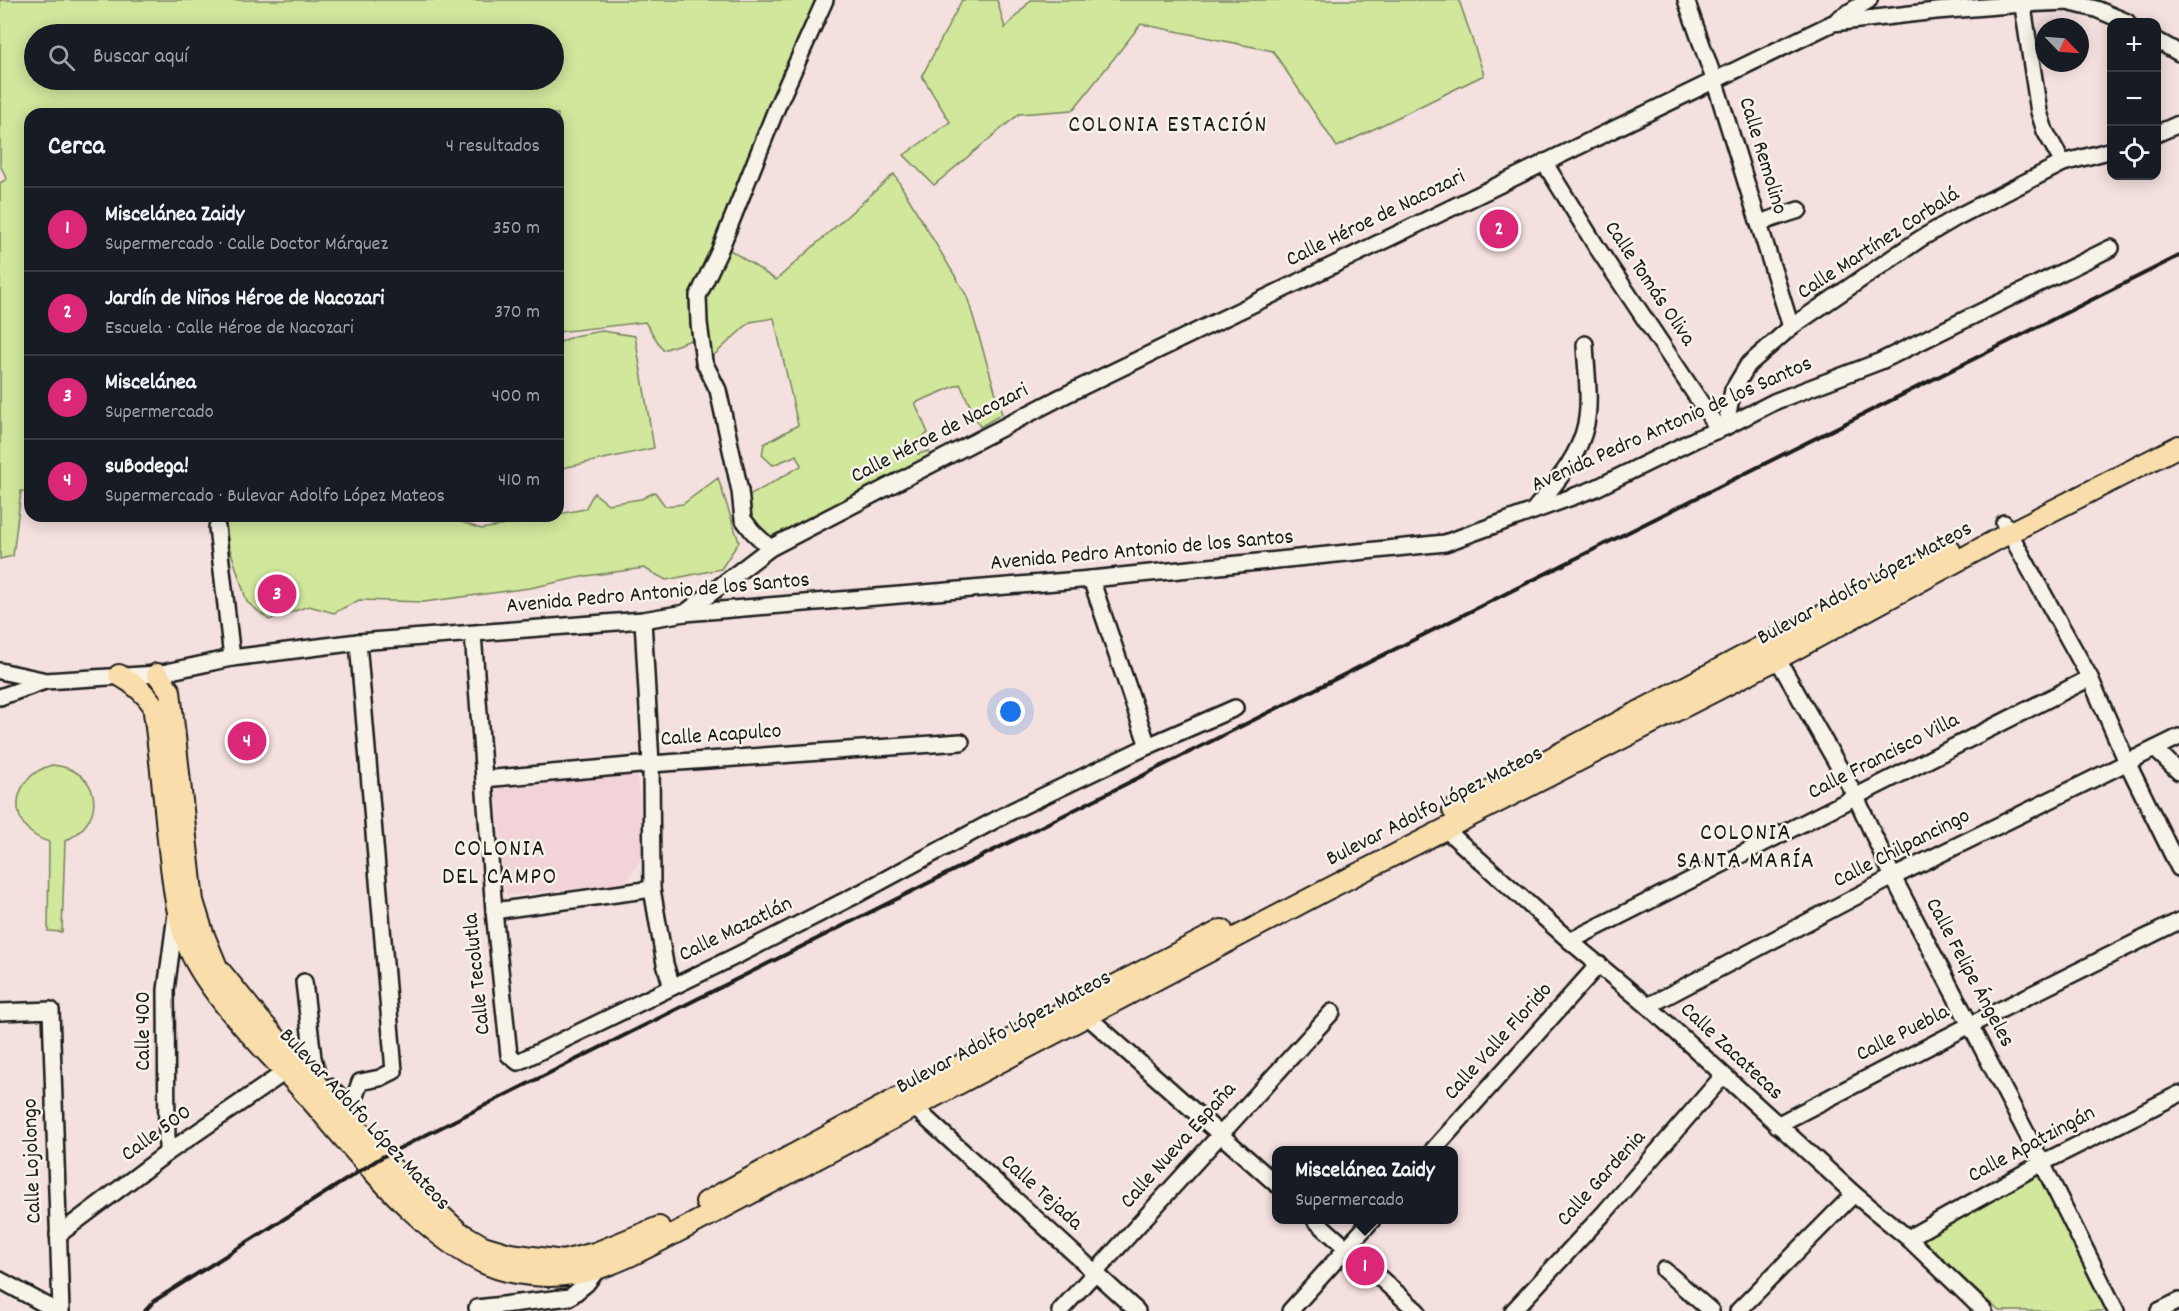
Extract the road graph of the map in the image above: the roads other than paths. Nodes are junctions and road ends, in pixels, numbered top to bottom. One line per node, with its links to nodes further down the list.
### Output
1 (825, 0): 27 (street)
2 (1686, 0): 10 (street, Calle Remolino)
3 (1869, 0): 7 (street)
4 (2022, 2): 5 (street, Calle Héroe de Nacozari); 6 (street, Calle Héroe de Nacozari); 15 (street)
5 (1933, 6): 7 (street, Calle Héroe de Nacozari)
6 (2117, 18)
7 (1833, 23): 10 (street, Calle Héroe de Nacozari)
8 (2161, 42): 9 (street)
9 (2179, 53)
10 (1714, 79): 14 (street, Calle Héroe de Nacozari); 17 (street, Calle Remolino)
11 (2179, 124): 12 (street)
12 (2161, 132)
13 (2107, 151): 15 (street, Calle Martínez Corbalá)
14 (1544, 162): 21 (street, Calle Tomás Oliva); 27 (street, Calle Héroe de Nacozari)
15 (2063, 163): 19 (street, Calle Martínez Corbalá)
16 (1799, 210): 17 (street)
17 (1759, 223): 19 (street, Calle Remolino)
18 (2111, 248): 21 (street, Avenida Pedro Antonio de los Santos)
19 (1791, 327): 21 (street, Calle Martínez Corbalá)
20 (1585, 344): 24 (street)
21 (1722, 429): 24 (street, Avenida Pedro Antonio de los Santos)
22 (2179, 431): 26 (main road, Bulevar Adolfo López Mateos)
23 (2179, 446): 26 (main road, Bulevar Adolfo López Mateos)
24 (1533, 511): 28 (street, Avenida Pedro Antonio de los Santos)
25 (217, 527): 34 (street)
26 (2007, 528): 33 (main road, Bulevar Adolfo López Mateos); 38 (street)
27 (770, 548): 29 (street, Calle Héroe de Nacozari)
28 (1091, 579): 29 (street, Avenida Pedro Antonio de los Santos); 44 (street)
29 (685, 613): 30 (street, Avenida Pedro Antonio de los Santos)
30 (644, 620): 31 (street, Avenida Pedro Antonio de los Santos); 47 (street, Calle Mazatlán)
31 (473, 634): 32 (street, Avenida Pedro Antonio de los Santos); 49 (street, Calle Tecolutla)
32 (358, 642): 34 (street, Avenida Pedro Antonio de los Santos); 69 (street)
33 (1773, 651): 50 (street, Calle Felipe Ángeles); 51 (main road, Bulevar Adolfo López Mateos)
34 (232, 658): 36 (street, Avenida Pedro Antonio de los Santos)
35 (0, 671): 39 (street)
36 (157, 674): 37 (street, Avenida Pedro Antonio de los Santos); 69 (main road, Bulevar Adolfo López Mateos)
37 (119, 675): 39 (street, Avenida Pedro Antonio de los Santos); 55 (main road, Bulevar Adolfo López Mateos)
38 (2090, 678): 46 (street); 50 (street, Calle Francisco Villa)
39 (45, 681): 40 (street)
40 (0, 697)
41 (1235, 708): 44 (street, Calle Mazatlán)
42 (2179, 737): 45 (street, Calle Chilpancingo)
43 (962, 742): 47 (street, Calle Acapulco)
44 (1148, 746): 61 (street, Calle Mazatlán)
45 (2154, 749): 46 (street, Calle Chilpancingo); 48 (street)
46 (2127, 762): 52 (street); 53 (street, Calle Chilpancingo)
47 (651, 764): 49 (street, Calle Acapulco); 54 (street, Calle Mazatlán)
48 (2179, 772)
49 (484, 779): 56 (street, Calle Tecolutla)
50 (1856, 797): 53 (street, Calle Felipe Ángeles); 58 (street, Calle Francisco Villa)
51 (1448, 823): 58 (street, Calle Zacatecas); 65 (main road, Bulevar Adolfo López Mateos); 71 (main road, Bulevar Adolfo López Mateos)
52 (2179, 868)
53 (1893, 877): 62 (street, Calle Chilpancingo); 66 (street, Calle Felipe Ángeles)
54 (652, 889): 56 (street); 61 (street, Calle Mazatlán)
55 (176, 910): 67 (main road, Bulevar Adolfo López Mateos); 75 (street, Calle 400)
56 (494, 911): 61 (street, Calle Tecolutla)
57 (2179, 921): 66 (street, Calle Puebla)
58 (1570, 941): 59 (street, Calle Zacatecas)
59 (1599, 964): 62 (street, Calle Zacatecas); 74 (street, Calle Valle Florido)
60 (304, 981): 69 (street)
61 (672, 987)
62 (1648, 1006): 68 (street, Calle Zacatecas)
63 (0, 1012): 81 (street, Calle Lojolongo)
64 (1332, 1012): 73 (street, Calle Nueva España)
65 (1087, 1016): 71 (main road, Bulevar Adolfo López Mateos); 73 (street)
66 (1970, 1025): 72 (street, Calle Puebla); 76 (street, Calle Felipe Ángeles)
67 (285, 1072): 75 (street, Calle 500); 84 (main road, Bulevar Adolfo López Mateos)
68 (1723, 1076): 72 (street, Calle Zacatecas); 96 (street, Calle Gardenia)
69 (316, 1077): 71 (main road, Bulevar Adolfo López Mateos)
70 (2179, 1094): 76 (street, Calle Apatzingán)
71 (911, 1100): 84 (main road, Bulevar Adolfo López Mateos); 86 (street, Calle Tejada)
72 (1777, 1125): 78 (street, Calle Zacatecas)
73 (1221, 1133): 77 (street); 86 (street, Calle Nueva España)
74 (1437, 1146)
75 (167, 1153): 81 (street, Calle 500)
76 (2042, 1163): 82 (street, Calle Apatzingán); 99 (street, Calle Felipe Ángeles)
77 (1272, 1180)
78 (1854, 1194): 82 (street, Calle Zacatecas); 98 (street)
79 (1320, 1224): 83 (street)
80 (1368, 1224): 83 (street)
81 (58, 1235): 91 (street, Calle Lojolongo)
82 (1908, 1238): 90 (street, Calle Zacatecas)
83 (1347, 1248): 94 (street); 95 (street)
84 (597, 1270): 89 (street)
85 (1664, 1270): 97 (street)
86 (1094, 1272): 92 (street, Calle Nueva España); 93 (street, Calle Tejada)
87 (0, 1280): 91 (street)
88 (2179, 1301): 100 (street)
89 (477, 1308)
90 (1978, 1309)
91 (59, 1311)
92 (1060, 1311)
93 (1137, 1311)
94 (1290, 1311)
95 (1417, 1311)
96 (1513, 1311)
97 (1711, 1311)
98 (1738, 1311)
99 (2116, 1311)
100 (2159, 1311)

